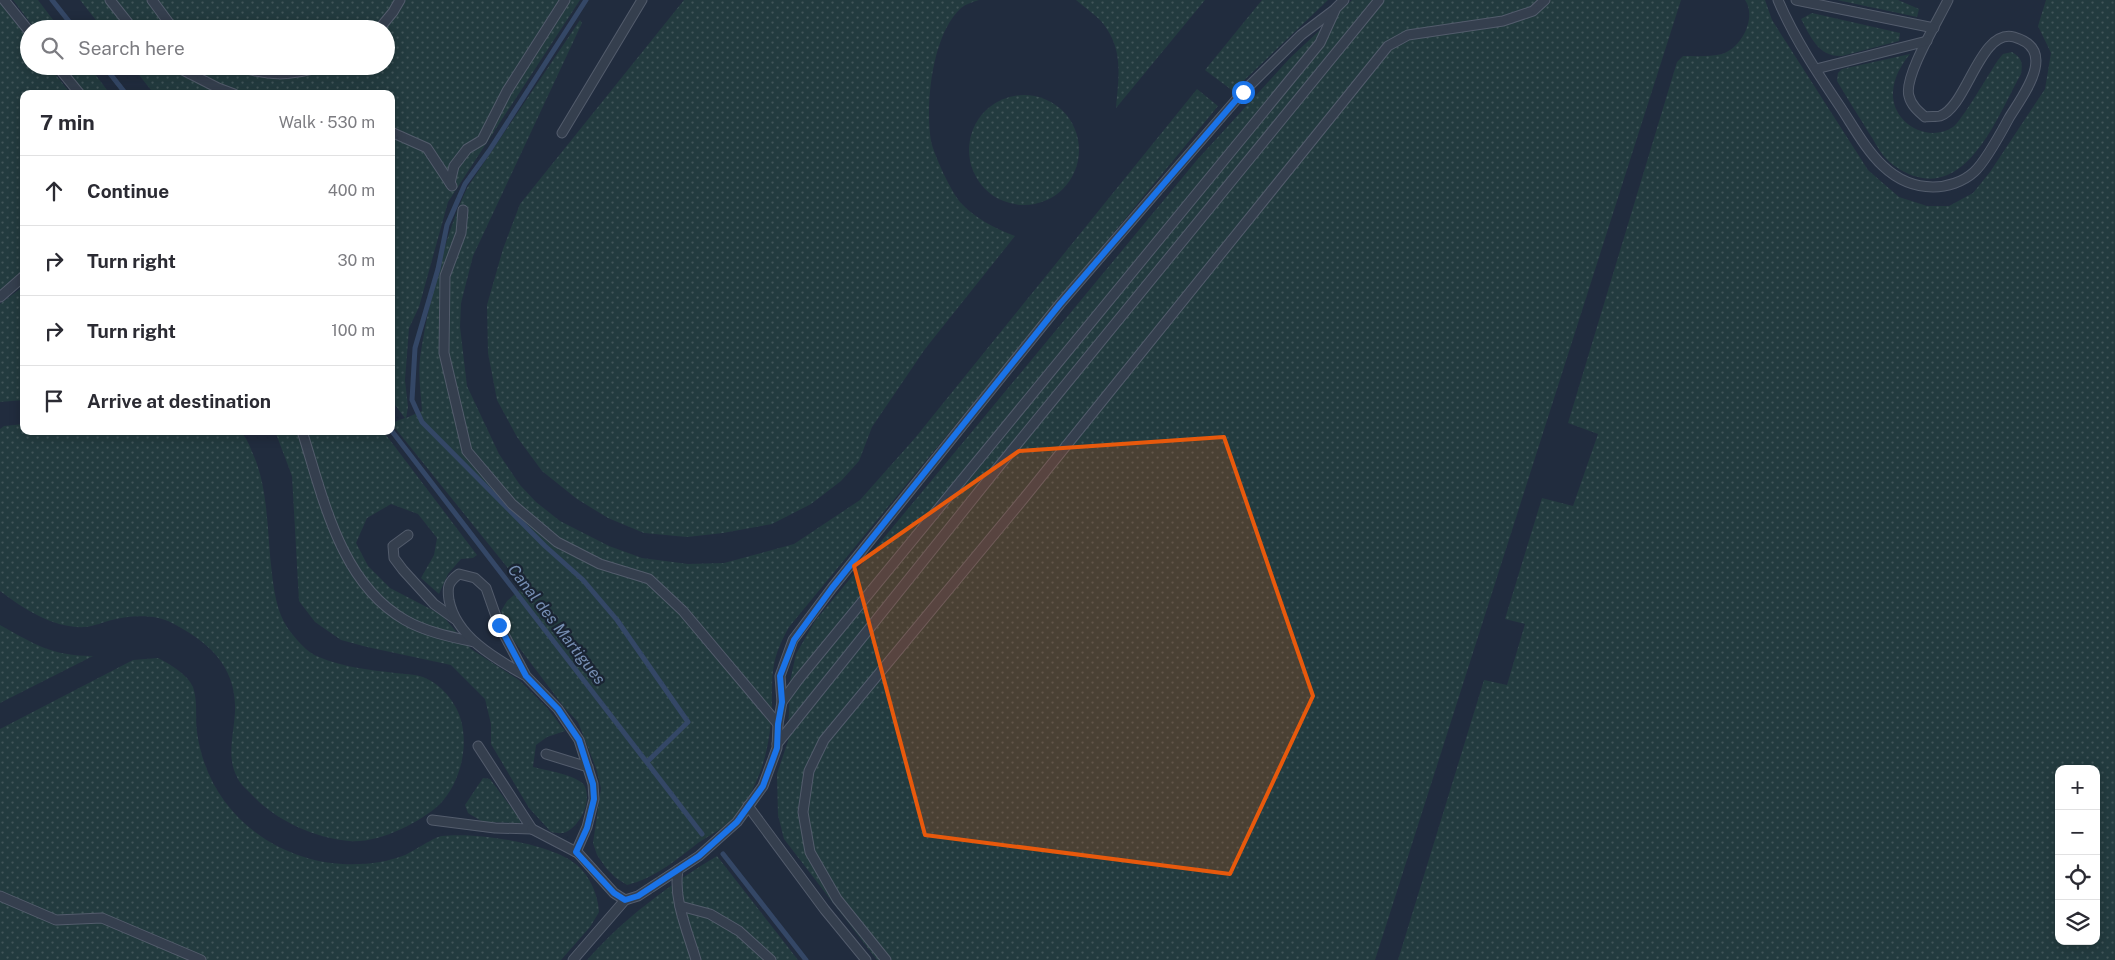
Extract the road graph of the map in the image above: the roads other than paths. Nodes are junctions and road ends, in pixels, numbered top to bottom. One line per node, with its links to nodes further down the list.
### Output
1 (4, 0): 14 (lane)
2 (110, 0): 15 (lane)
3 (152, 0): 16 (lane)
4 (400, 0): 17 (lane)
5 (565, 0): 26 (lane)
6 (642, 0): 25 (lane)
7 (1344, 0): 13 (lane)
8 (1379, 0): 37 (lane)
9 (1545, 0): 54 (lane)
10 (1778, 0): 20 (lane)
11 (1796, 0): 18 (lane)
12 (1945, 1): 18 (lane)
13 (1336, 8): 35 (lane); 35 (lane)
14 (20, 20)
15 (126, 20)
16 (167, 20)
17 (387, 20)
18 (1934, 28): 19 (lane)
19 (1927, 41): 20 (lane); 20 (lane)
20 (1816, 69)
21 (64, 75): 23 (lane)
22 (193, 75): 24 (lane)
23 (77, 90)
24 (223, 90)
25 (562, 133)
26 (395, 134)
27 (463, 210): 36 (lane)
28 (20, 279): 29 (lane)
29 (0, 296)
30 (303, 435): 33 (lane)
31 (408, 535): 32 (lane)
32 (457, 621): 33 (lane); 34 (lane)
33 (474, 642): 34 (lane)
34 (526, 676): 40 (lane)
35 (782, 702): 36 (lane)
36 (778, 724): 37 (lane)
37 (777, 744): 41 (lane)
38 (478, 746): 43 (lane)
39 (546, 754): 40 (lane)
40 (588, 767): 44 (lane)
41 (748, 806): 45 (lane); 53 (lane)
42 (432, 820): 43 (lane)
43 (532, 829): 44 (lane)
44 (576, 852): 47 (lane)
45 (678, 870): 47 (lane); 48 (lane)
46 (0, 896): 49 (lane)
47 (625, 900): 50 (lane)
48 (680, 906): 51 (lane); 52 (lane)
49 (201, 960)
50 (573, 960)
51 (696, 960)
52 (771, 960)
53 (866, 960)
54 (886, 960)

